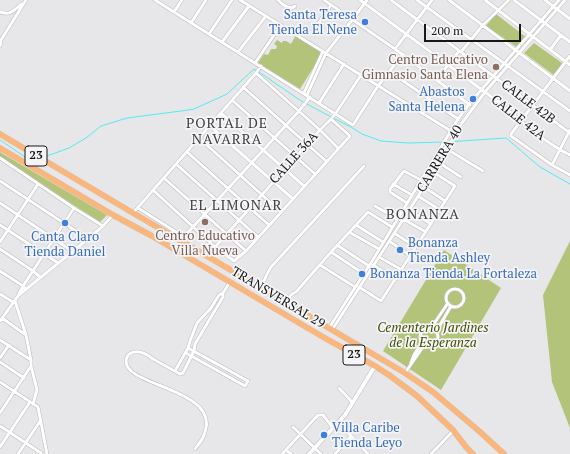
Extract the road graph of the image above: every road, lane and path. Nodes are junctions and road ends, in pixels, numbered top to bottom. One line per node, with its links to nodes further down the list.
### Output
1 (26, 0): 21 (street)
2 (182, 0): 30 (street)
3 (206, 0): 36 (street)
4 (232, 0): 41 (street)
5 (240, 0): 23 (street)
6 (278, 0): 24 (street)
7 (324, 0): 22 (street)
8 (360, 0): 20 (street, CALLE 42A)
9 (391, 0): 34 (street, CALLE 42B)
10 (417, 0): 25 (street)
11 (432, 0): 25 (street)
12 (449, 0): 40 (street)
13 (485, 0): 28 (street)
14 (509, 0): 28 (street)
15 (514, 0): 35 (street)
16 (545, 0): 26 (street)
17 (558, 0): 26 (street, CARRERA 40)
18 (564, 0): 27 (street, CARRERA 40)
19 (157, 1): 30 (street)
20 (366, 2): 32 (street); 42 (street, CALLE 42A)
21 (23, 3): 29 (street); 49 (street)
22 (331, 5): 32 (street); 38 (street)
23 (249, 6): 31 (street); 47 (street)
24 (295, 6)
25 (426, 7): 34 (street); 46 (street)
26 (553, 7): 27 (street); 35 (street, CARRERA 40)
27 (556, 9): 33 (street); 37 (street, CARRERA 40)
28 (498, 10): 40 (street); 43 (street)
29 (0, 12)
30 (174, 12): 36 (street)
31 (266, 16): 39 (street); 54 (street)
32 (353, 19): 50 (street); 55 (street)
33 (570, 19)
34 (417, 20): 42 (street); 52 (street, CALLE 42B)
35 (541, 20): 37 (street); 43 (street, CARRERA 40)
36 (191, 22): 41 (street)
37 (544, 23): 44 (street); 45 (street, CARRERA 40)
38 (318, 24)
39 (281, 25): 55 (street); 59 (street)
40 (482, 25): 46 (street); 53 (street)
41 (209, 34): 47 (street)
42 (406, 34): 50 (street); 61 (street, CALLE 42A)
43 (529, 34): 45 (street); 53 (street, CARRERA 40)
44 (561, 35): 48 (street); 51 (street)
45 (533, 37): 51 (street); 53 (street, CARRERA 40)
46 (471, 40): 52 (street); 62 (street)
47 (222, 42): 54 (street)
48 (570, 42)
49 (0, 46)
50 (395, 49): 56 (street)
51 (550, 50): 58 (street)
52 (460, 51): 61 (street); 68 (street, CALLE 42B)
53 (518, 51): 62 (street, CARRERA 40); 69 (street)
54 (238, 52): 59 (street)
55 (324, 52): 60 (street); 76 (street)
56 (403, 54): 65 (street); 70 (street)
57 (570, 56): 58 (street)
58 (566, 62): 63 (street); 69 (street)
59 (255, 63): 64 (street)
60 (344, 64): 67 (street); 78 (street)
61 (448, 64): 70 (street); 73 (street, CALLE 42A)
62 (506, 65): 68 (street, CARRERA 40); 75 (street)
63 (570, 65)
64 (261, 66): 66 (street); 76 (street)
65 (390, 72): 71 (street); 87 (street)
66 (256, 73): 72 (street); 82 (street)
67 (361, 75): 71 (street); 85 (street, CALLE 36A)
68 (495, 78): 73 (street, CARRERA 40); 80 (street, CALLE 42B)
69 (553, 78): 74 (street); 75 (street)
70 (437, 79): 79 (street)
71 (378, 86): 85 (street); 92 (street)
72 (243, 87): 77 (street); 89 (street)
73 (484, 91): 79 (street, CARRERA 40); 81 (street, CARRERA 40); 88 (street, CALLE 42A)
74 (570, 91)
75 (543, 92): 80 (street); 83 (street)
76 (307, 95): 78 (street); 82 (street)
77 (232, 100): 84 (street); 95 (street)
78 (319, 103): 85 (street)
79 (469, 104): 81 (street); 87 (street, CARRERA 40)
80 (533, 106): 88 (street); 93 (street, CALLE 42B)
81 (473, 108): 101 (street, CARRERA 40)
82 (299, 111): 89 (street); 91 (street)
83 (570, 111)
84 (221, 113): 90 (street); 102 (street)
85 (335, 114): 86 (street, CALLE 36A)
86 (331, 119): 91 (street, CALLE 36A); 100 (street)
87 (458, 119): 92 (street, CARRERA 40)
88 (522, 122): 103 (street, CALLE 42A); 113 (street)
89 (286, 125): 95 (street); 97 (street)
90 (210, 126): 96 (street); 110 (street)
91 (320, 130): 97 (street, CALLE 36A); 100 (street)
92 (451, 131): 98 (street, CARRERA 40)
93 (570, 132): 103 (street)
94 (0, 134): 148 (highway, TRANSVERSAL 29 / 23)
95 (274, 137): 102 (street); 106 (street)
96 (199, 138): 104 (street); 119 (street)
97 (307, 144): 106 (street, CALLE 36A); 108 (street)
98 (442, 146): 101 (street); 123 (street, CARRERA 40)
99 (0, 148): 151 (highway, TRANSVERSAL 29 / 23)
100 (338, 148): 108 (street)
101 (446, 149): 109 (street, CARRERA 40); 116 (street)
102 (263, 150): 110 (street); 115 (street)
103 (560, 150): 105 (street, CALLE 42A); 113 (street)
104 (187, 152): 112 (street); 130 (street)
105 (570, 155)
106 (296, 157): 115 (street, CALLE 36A); 118 (street)
107 (1, 159): 111 (street); 126 (street)
108 (326, 162): 118 (street)
109 (438, 162): 117 (street, CARRERA 40); 121 (street)
110 (252, 163): 119 (street); 125 (street)
111 (0, 164)
112 (176, 164): 122 (street); 137 (street)
113 (552, 165): 120 (street)
114 (364, 166): 200 (street)
115 (285, 169): 125 (street, CALLE 36A); 128 (street)
116 (483, 171)
117 (433, 172): 129 (street, CARRERA 40); 138 (street)
118 (315, 174): 128 (street)
119 (240, 175): 130 (street); 132 (street)
120 (570, 175)
121 (461, 177)
122 (164, 178): 131 (street); 149 (street)
123 (421, 180): 127 (street); 133 (street, CARRERA 40)
124 (0, 181): 135 (street)
125 (273, 182): 132 (street, CALLE 36A); 136 (street)
126 (38, 184): 135 (street); 142 (street)
127 (393, 184): 133 (street); 139 (street)
128 (304, 186): 136 (street)
129 (424, 187): 134 (street, CARRERA 40); 138 (street)
130 (228, 188): 137 (street); 144 (street)
131 (153, 190): 143 (street); 161 (street)
132 (262, 195): 144 (street, CALLE 36A); 147 (street)
133 (412, 195): 139 (street, CARRERA 40)
134 (418, 196): 145 (street, CARRERA 40); 146 (street)
135 (28, 199): 150 (street); 155 (street)
136 (292, 199): 147 (street)
137 (217, 201): 149 (street); 154 (street)
138 (446, 201): 146 (street)
139 (407, 202): 152 (street, CARRERA 40)
140 (0, 203): 150 (street)
141 (375, 206): 152 (street)
142 (74, 208): 155 (street); 160 (street)
143 (138, 208): 148 (street); 171 (street)
144 (250, 208): 154 (street, CALLE 36A); 158 (street)
145 (409, 210): 153 (street, CARRERA 40); 156 (street)
146 (440, 210): 156 (street)
147 (281, 212): 158 (street)
148 (134, 213): 171 (highway, TRANSVERSAL 29 / 23)
149 (205, 214): 161 (street); 166 (street)
150 (17, 215): 163 (street); 169 (street)
151 (113, 215): 160 (street); 196 (highway, TRANSVERSAL 29 / 23)
152 (397, 219): 162 (street, CARRERA 40)
153 (403, 219): 165 (street); 167 (street, CARRERA 40)
154 (239, 220): 166 (street, CALLE 36A); 168 (street)
155 (64, 223): 169 (street); 170 (street)
156 (431, 224): 165 (street)
157 (0, 225): 163 (street)
158 (269, 225): 168 (street)
159 (356, 225): 162 (street); 164 (street); 174 (street)
160 (102, 226): 170 (street)
161 (193, 227): 171 (street); 176 (street)
162 (392, 227): 174 (street, CARRERA 40)
163 (8, 230): 173 (street); 183 (street)
164 (349, 232): 175 (street); 179 (street)
165 (426, 232): 177 (street)
166 (227, 234): 176 (street, CALLE 36A); 180 (street)
167 (394, 234): 172 (street, CARRERA 40); 177 (street)
168 (258, 238): 180 (street)
169 (54, 239): 181 (street); 183 (street)
170 (88, 239): 181 (street)
171 (182, 239): 184 (highway, TRANSVERSAL 29 / 23)
172 (389, 241): 185 (street); 186 (street, CARRERA 40)
173 (0, 242)
174 (383, 242): 179 (street, CARRERA 40)
175 (337, 245): 182 (street); 189 (street)
176 (215, 247): 180 (street); 184 (street, CALLE 36A)
177 (416, 247): 185 (street)
178 (0, 249): 192 (street)
179 (379, 249): 189 (street, CARRERA 40)
180 (246, 250)
181 (72, 251): 187 (street)
182 (331, 252): 188 (street); 193 (street)
183 (44, 254): 187 (street); 192 (street)
184 (207, 256): 200 (highway, TRANSVERSAL 29 / 23)
185 (411, 256): 191 (street)
186 (379, 257): 189 (street, CARRERA 40); 191 (street)
187 (58, 263): 194 (street)
188 (320, 265): 198 (street); 206 (street)
189 (372, 266): 193 (street, CARRERA 40); 195 (street); 199 (street, CARRERA 40)
190 (0, 270): 197 (street)
191 (402, 270): 195 (street)
192 (33, 271): 194 (street); 197 (street)
193 (364, 274): 198 (street, CARRERA 40)
194 (40, 277): 201 (street)
195 (396, 279): 199 (street)
196 (230, 282): 202 (street); 227 (highway, TRANSVERSAL 29 / 23)
197 (23, 286): 201 (street); 204 (street)
198 (355, 287): 212 (street, CARRERA 40)
199 (359, 287): 212 (street, CARRERA 40)
200 (261, 288): 206 (highway, TRANSVERSAL 29 / 23)
201 (26, 289): 204 (street)
202 (223, 293): 218 (street); 219 (street)
203 (0, 294): 205 (street)
204 (18, 296): 205 (street)
205 (14, 301): 208 (street); 214 (street)
206 (285, 302): 212 (highway, TRANSVERSAL 29 / 23)
207 (450, 304): 207 (street); 209 (street); 210 (street)
208 (1, 319): 214 (street)
209 (436, 321): 210 (street); 211 (street)
210 (441, 324): 213 (street)
211 (431, 328): 213 (street); 216 (street)
212 (330, 329): 230 (highway, TRANSVERSAL 29 / 23)
213 (436, 332): 216 (street)
214 (26, 335): 223 (street)
215 (0, 340): 217 (street)
216 (423, 343): 230 (street)
217 (8, 345): 222 (street); 223 (street)
218 (188, 348): 219 (street); 220 (street)
219 (194, 351): 221 (street); 226 (street)
220 (186, 353): 221 (street); 228 (street)
221 (192, 356): 228 (street); 229 (street)
222 (0, 358)
223 (32, 360): 225 (street)
224 (0, 362): 231 (street)
225 (31, 366): 231 (street); 237 (street)
226 (220, 366): 229 (street); 229 (street)
227 (375, 366): 236 (street); 245 (highway, TRANSVERSAL 29 / 23)
228 (175, 371): 252 (street)
229 (218, 371)
230 (405, 373): 265 (highway, TRANSVERSAL 29 / 23)
231 (24, 378): 234 (street)
232 (0, 382): 234 (street)
233 (339, 388): 236 (street)
234 (14, 392): 237 (street); 238 (street)
235 (0, 402): 238 (street)
236 (352, 402): 241 (street)
237 (32, 403): 240 (street); 246 (street)
238 (5, 405): 239 (street)
239 (0, 413)
240 (41, 420): 249 (street); 254 (street)
241 (338, 422): 244 (street); 248 (street)
242 (0, 426): 246 (street)
243 (292, 427): 247 (street)
244 (333, 428): 247 (street); 251 (street)
245 (453, 430): 263 (street); 264 (highway, TRANSVERSAL 29 / 23)
246 (10, 432): 249 (street); 250 (street)
247 (301, 434): 251 (street); 253 (street)
248 (351, 436): 261 (street); 262 (street)
249 (26, 443): 255 (street); 256 (street)
250 (0, 447)
251 (315, 448): 259 (street); 260 (street)
252 (195, 449)
253 (286, 450): 257 (street); 258 (street)
254 (46, 452): 255 (street)
255 (40, 453)
256 (18, 454)
257 (282, 454)
258 (291, 454)
259 (309, 454)
260 (322, 454)
261 (335, 454)
262 (368, 454)
263 (431, 454)
264 (473, 454)
265 (504, 454)

